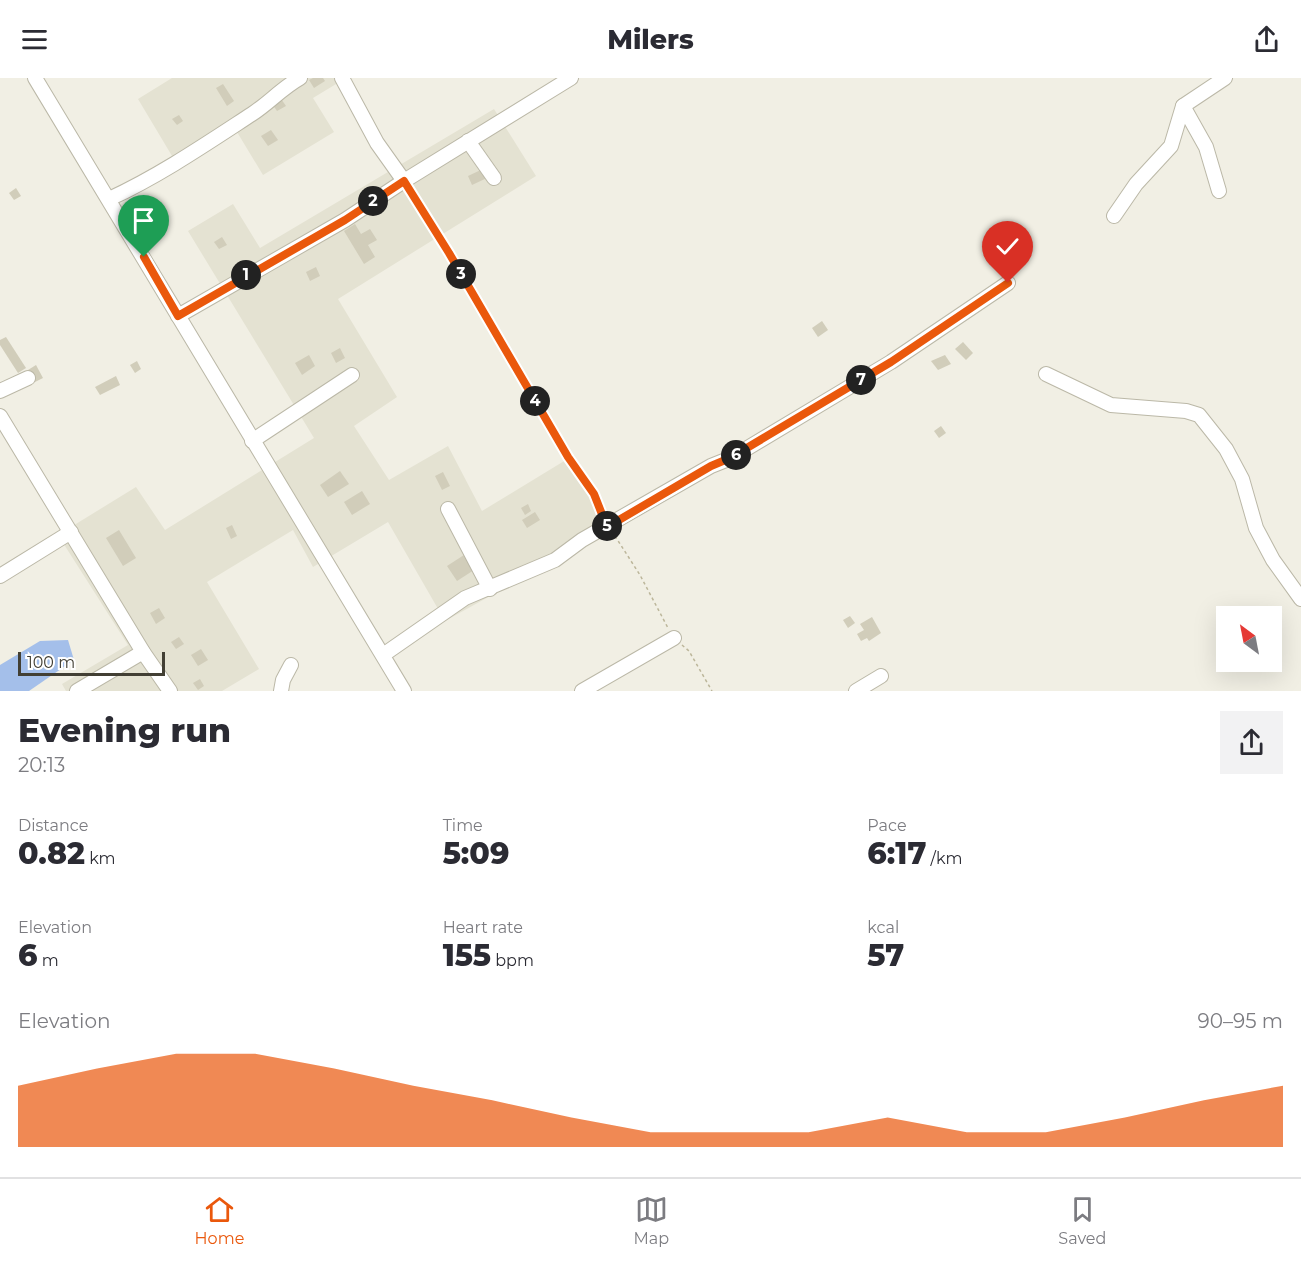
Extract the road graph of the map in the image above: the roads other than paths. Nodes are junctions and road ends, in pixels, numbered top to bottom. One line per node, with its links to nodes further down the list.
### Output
1 (35, 78): 11 (street)
2 (300, 78): 11 (street)
3 (342, 78): 9 (street)
4 (571, 78): 7 (street)
5 (1225, 78): 6 (street)
6 (1183, 106): 10 (street); 12 (street)
7 (468, 141): 8 (street); 9 (street)
8 (494, 178)
9 (404, 181): 14 (street)
10 (1219, 191)
11 (109, 199): 14 (street)
12 (1114, 216)
13 (1008, 283): 24 (street)
14 (178, 316): 20 (street)
15 (1046, 374): 25 (street)
16 (352, 375): 20 (street)
17 (28, 378): 18 (street)
18 (0, 391)
19 (1, 420): 22 (street)
20 (252, 441): 28 (street)
21 (448, 508): 24 (street)
22 (71, 532): 23 (street); 27 (street)
23 (0, 576)
24 (490, 590): 28 (street)
25 (1301, 599)
26 (674, 638): 35 (street)
27 (143, 652): 31 (street); 32 (street)
28 (383, 655): 34 (street)
29 (291, 665): 33 (street)
30 (881, 676): 36 (street)
31 (77, 691)
32 (170, 691)
33 (281, 691)
34 (404, 691)
35 (582, 691)
36 (856, 691)

